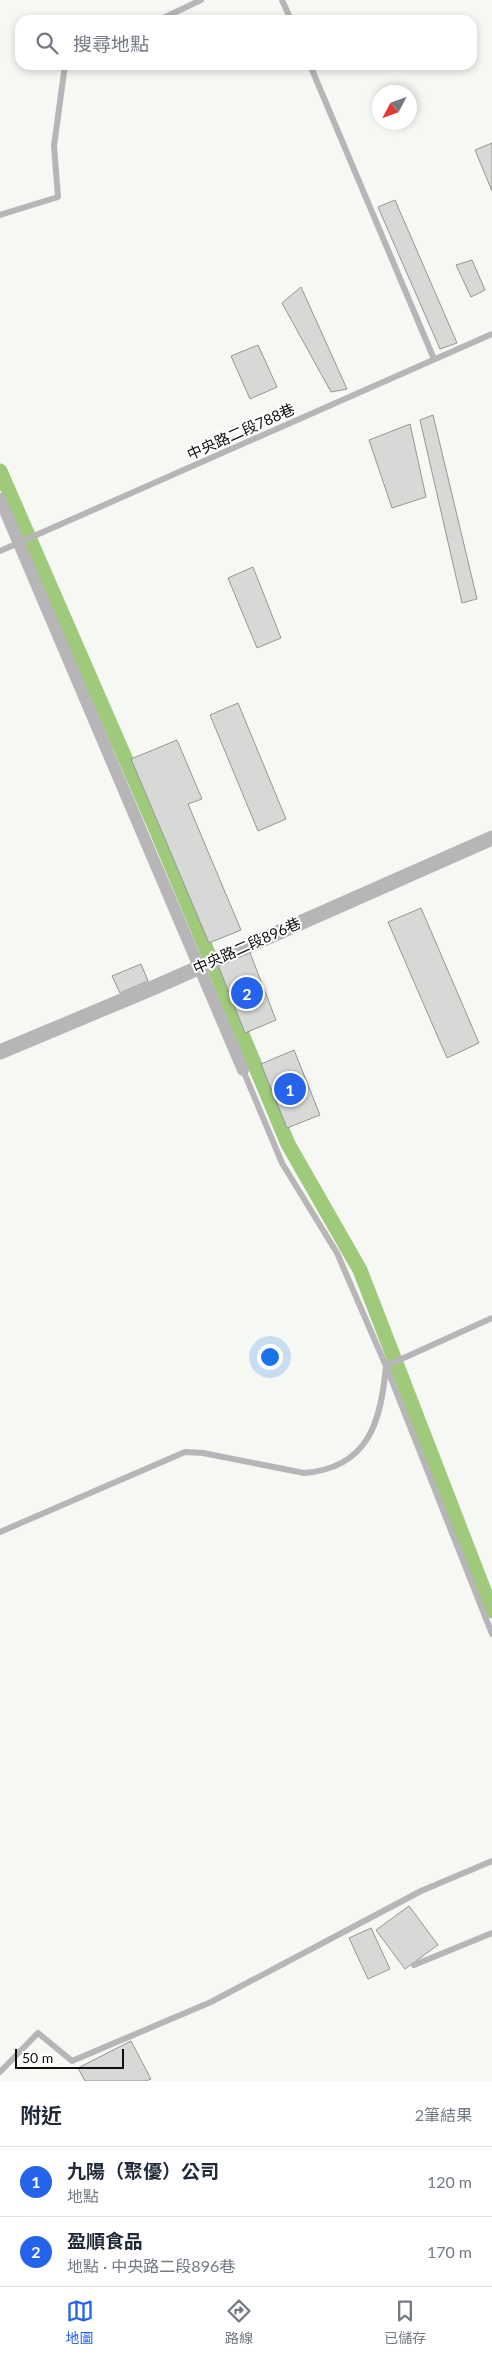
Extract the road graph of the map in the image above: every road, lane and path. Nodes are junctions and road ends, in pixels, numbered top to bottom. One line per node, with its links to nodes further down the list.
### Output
1 (201, 0): 3 (lane)
2 (282, 0): 4 (lane)
3 (170, 15)
4 (289, 15)
5 (64, 70): 7 (lane)
6 (312, 70): 9 (lane)
7 (0, 215)
8 (492, 334): 9 (lane, 中央路二段788巷)
9 (434, 359): 11 (lane, 中央路二段788巷)
10 (0, 499): 11 (street)
11 (19, 542): 12 (lane, 中央路二段788巷); 14 (street)
12 (0, 551)
13 (492, 838): 14 (street, 中央路二段896巷)
14 (199, 968): 15 (street, 中央路二段896巷); 16 (street)
15 (0, 1052)
16 (243, 1070): 18 (lane)
17 (492, 1318): 18 (lane)
18 (386, 1366): 19 (lane); 20 (lane)
19 (0, 1532)
20 (492, 1634)
21 (492, 1861): 24 (lane)
22 (492, 1933): 23 (lane)
23 (414, 1965)
24 (0, 2072)

